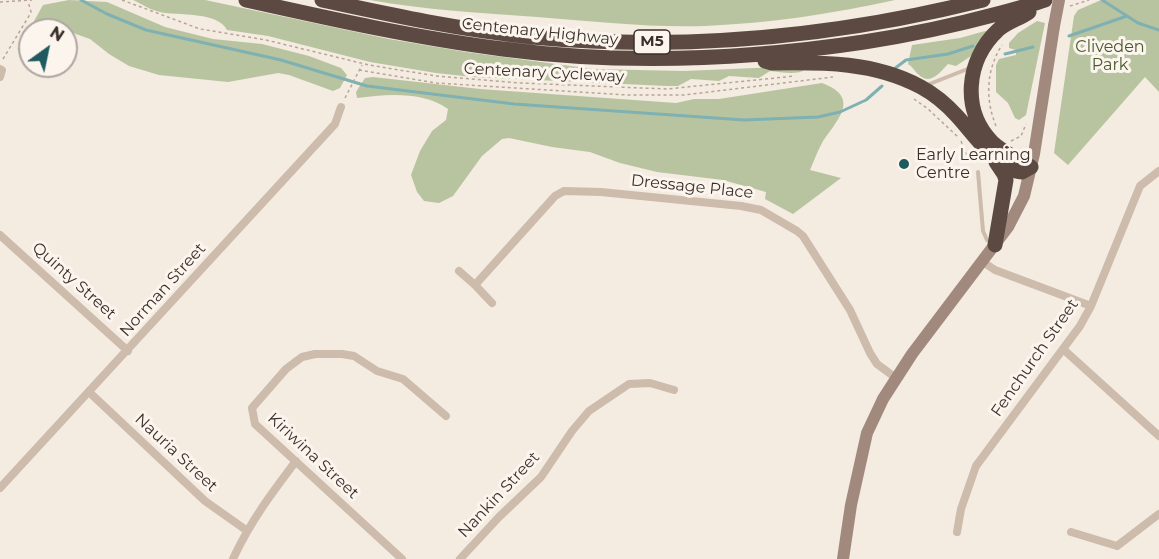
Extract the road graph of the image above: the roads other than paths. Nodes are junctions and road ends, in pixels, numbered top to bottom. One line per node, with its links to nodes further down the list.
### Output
1 (246, 0): 6 (highway, Centenary Highway / M5)
2 (322, 0): 3 (highway, Centenary Highway / M5)
3 (983, 0)
4 (1059, 0): 13 (main road, bridge)
5 (1043, 1): 6 (highway, Centenary Highway / M5); 8 (highway)
6 (749, 56): 10 (highway)
7 (0, 67): 9 (street)
8 (974, 67): 10 (lane); 13 (highway)
9 (0, 77)
10 (918, 93): 12 (highway)
11 (341, 107): 24 (street, Norman Street)
12 (985, 148): 13 (highway); 17 (highway)
13 (1031, 167): 17 (main road)
14 (1159, 171): 22 (street, Fenchurch Street)
15 (978, 172): 17 (lane)
16 (0, 234): 24 (street, Quinty Street)
17 (995, 245): 18 (main road)
18 (983, 262): 22 (street); 25 (main road)
19 (459, 271): 20 (street)
20 (476, 285): 21 (street); 25 (street, Dressage Place)
21 (492, 303)
22 (1091, 306): 23 (street, Fenchurch Street)
23 (1063, 349): 29 (street); 34 (street, Fenchurch Street)
24 (128, 351): 27 (street, Norman Street)
25 (896, 378): 39 (main road)
26 (674, 390): 38 (street, Nankin Street)
27 (89, 393): 31 (street, Norman Street); 33 (street, Nauria Street)
28 (446, 416): 30 (street, Kiriwina Street)
29 (1159, 436)
30 (296, 461): 33 (street); 37 (street, Kiriwina Street)
31 (0, 488)
32 (1159, 514): 35 (street)
33 (246, 530): 36 (street)
34 (957, 532)
35 (1071, 532)
36 (233, 559)
37 (402, 559)
38 (460, 559)
39 (843, 559)

